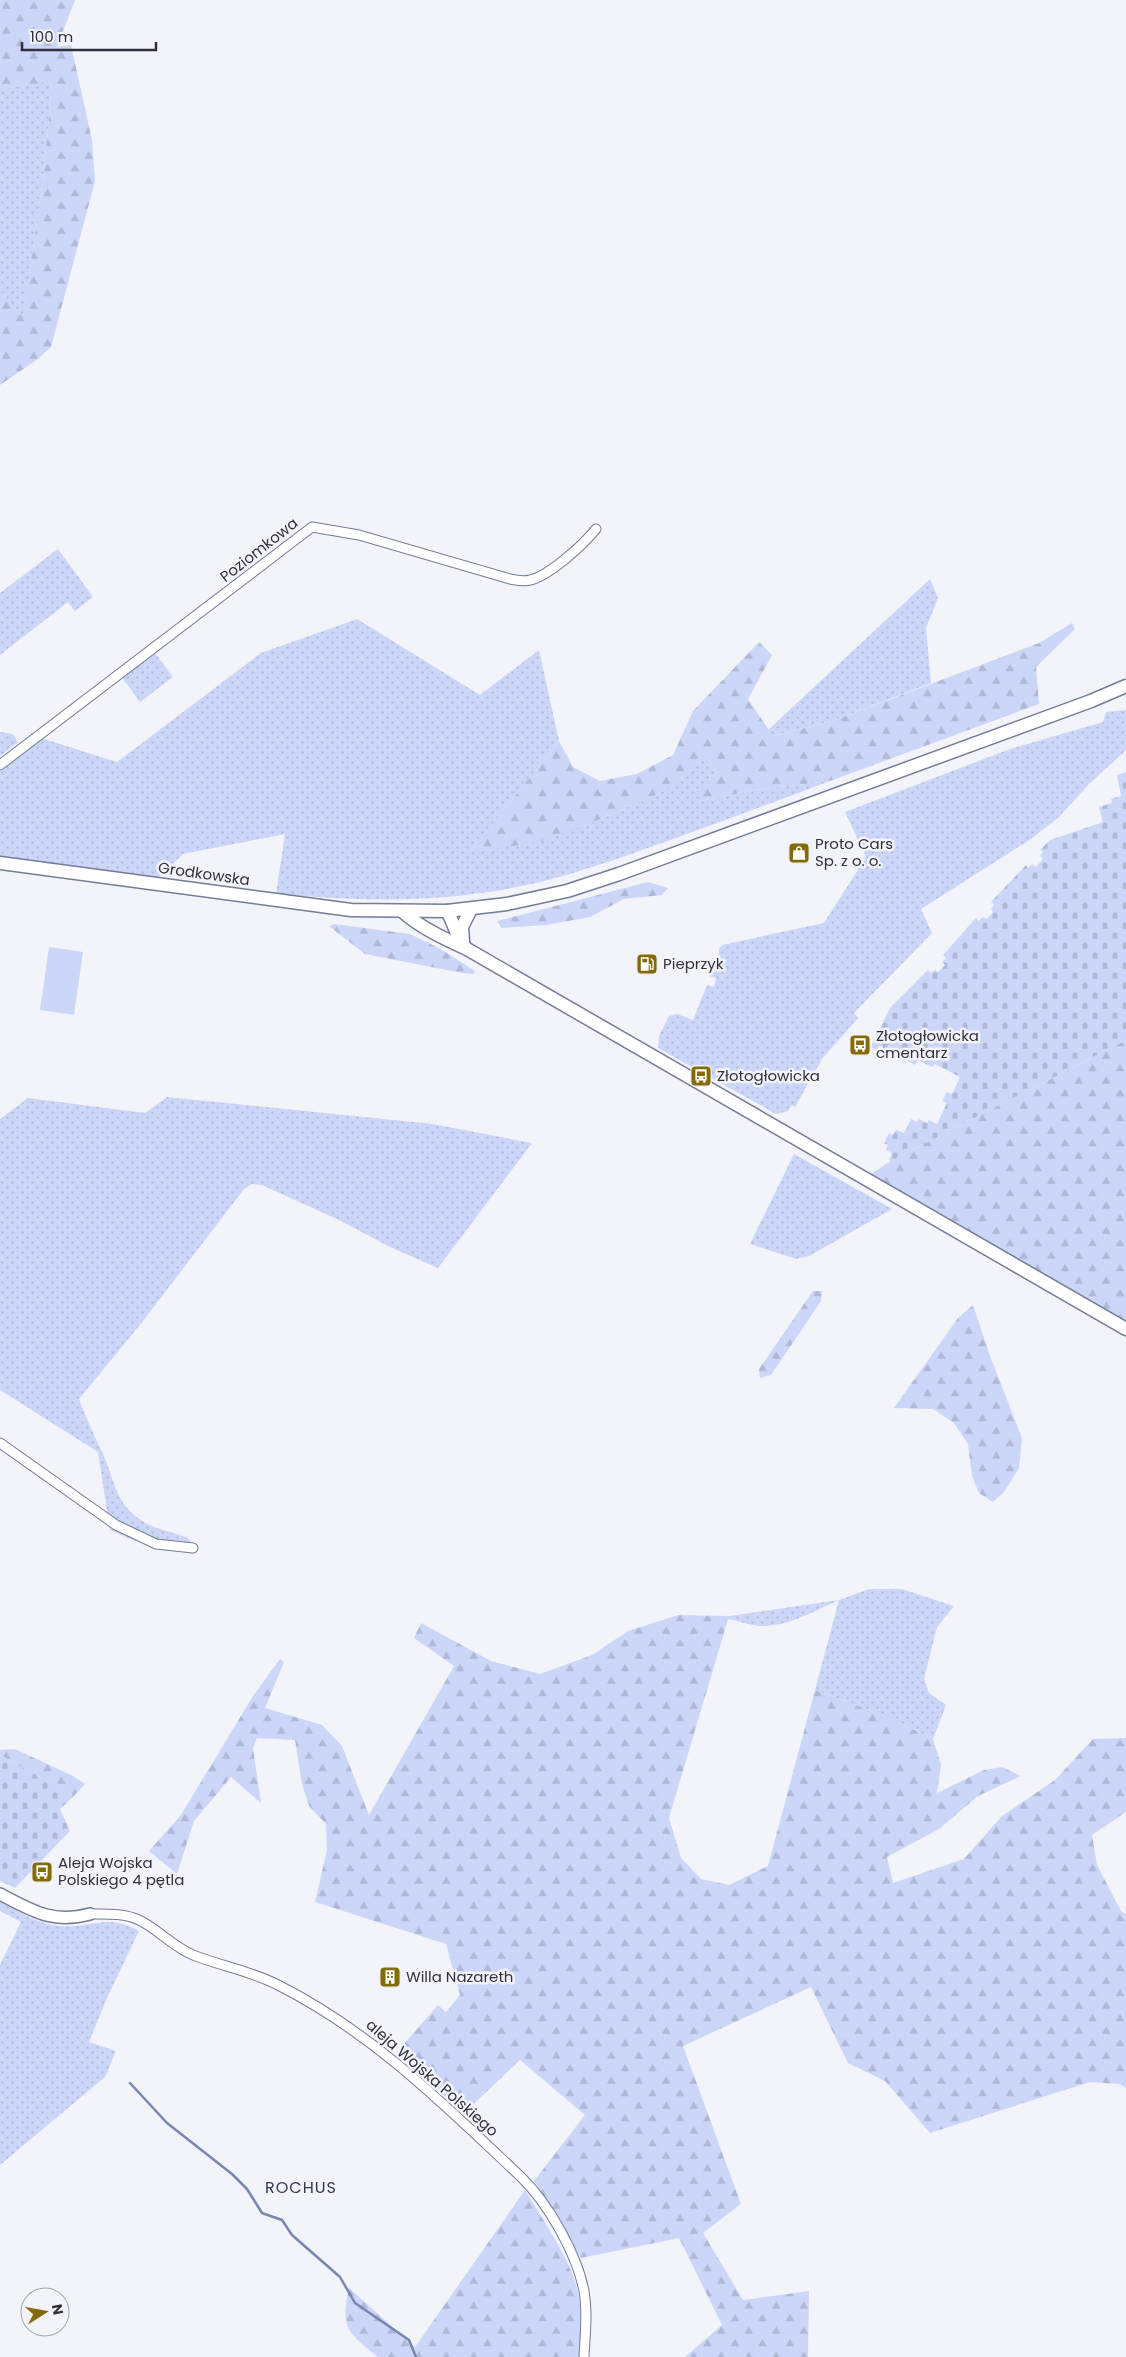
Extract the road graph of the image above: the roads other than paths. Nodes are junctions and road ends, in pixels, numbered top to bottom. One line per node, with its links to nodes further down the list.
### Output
1 (596, 529): 5 (street, Poziomkowa)
2 (1126, 686): 4 (main road)
3 (1126, 694): 4 (main road)
4 (1091, 702): 7 (main road, Grodkowska)
5 (0, 765)
6 (0, 863): 9 (main road, Grodkowska)
7 (471, 909): 8 (main road, Grodkowska); 11 (main road)
8 (447, 911): 9 (main road, Grodkowska); 10 (main road); 11 (main road)
9 (403, 912): 10 (main road)
10 (447, 940): 11 (main road)
11 (467, 949): 12 (main road)
12 (1126, 1329)
13 (0, 1443): 14 (street)
14 (193, 1548)
15 (0, 1894): 16 (street, aleja Wojska Polskiego)
16 (90, 1914): 17 (street, aleja Wojska Polskiego)
17 (584, 2357)

